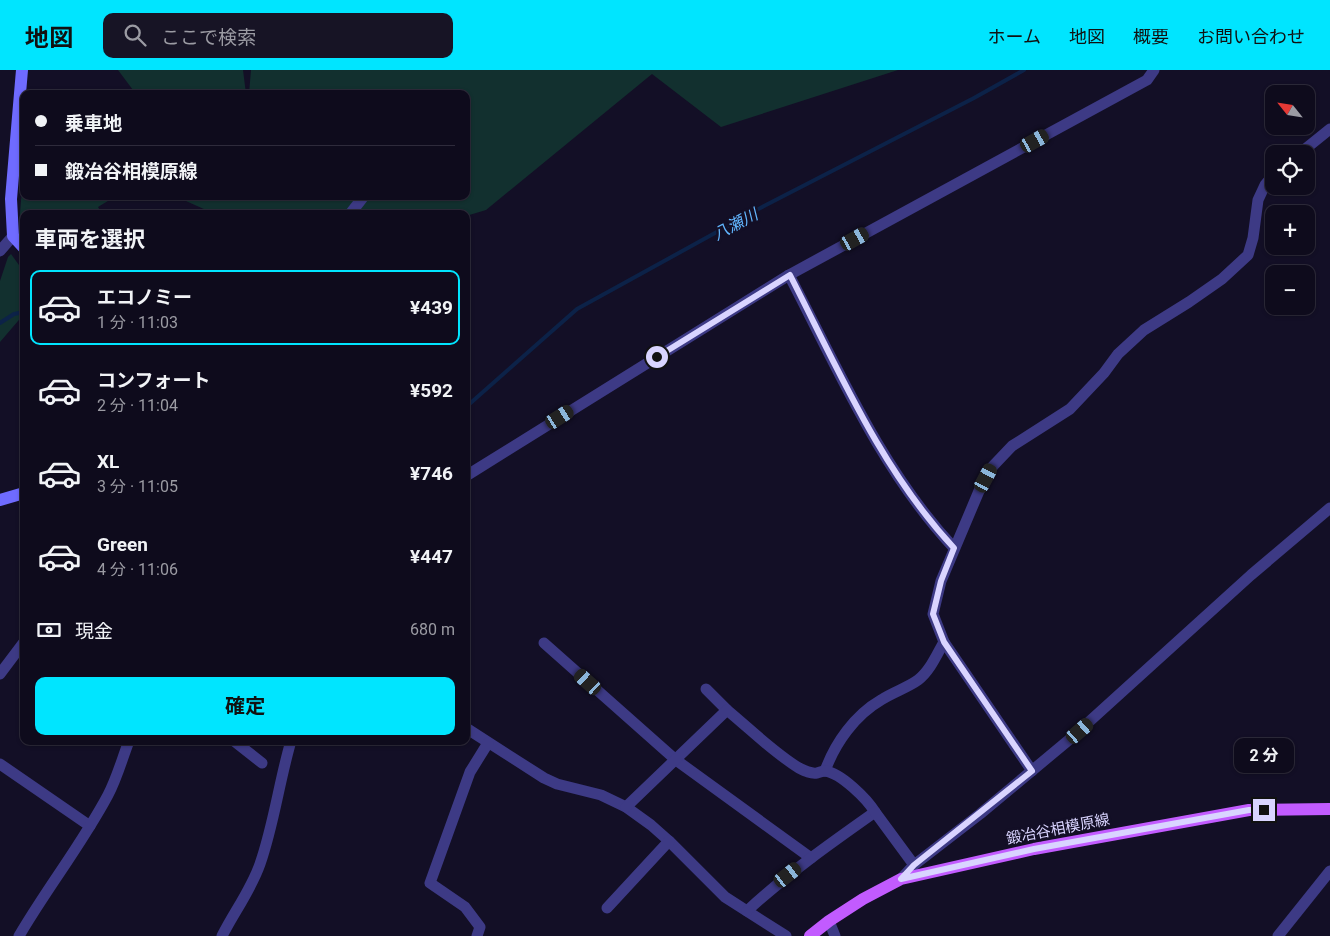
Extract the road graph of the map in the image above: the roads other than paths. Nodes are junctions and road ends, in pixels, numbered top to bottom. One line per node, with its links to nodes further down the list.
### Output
1 (22, 70): 3 (street)
2 (1154, 70): 13 (street)
3 (20, 90)
4 (20, 93): 10 (street)
5 (1330, 129): 6 (street)
6 (1310, 145)
7 (1265, 185): 18 (street)
8 (361, 200): 9 (street)
9 (353, 210)
10 (13, 236): 11 (street); 12 (street)
11 (20, 244)
12 (0, 250)
13 (790, 275): 14 (street); 18 (street)
14 (470, 474)
15 (20, 495): 16 (street)
16 (0, 500)
17 (1330, 508): 34 (street)
18 (954, 548): 19 (street)
19 (944, 642): 33 (street); 34 (street)
20 (544, 643): 30 (street)
21 (20, 647): 22 (street)
22 (0, 674)
23 (706, 689): 24 (street)
24 (727, 710): 30 (street); 33 (street)
25 (470, 731): 26 (street)
26 (488, 743): 35 (street); 49 (street)
27 (128, 745): 38 (street)
28 (239, 745): 31 (street)
29 (290, 745): 48 (street)
30 (676, 760): 35 (street); 40 (street)
31 (262, 763)
32 (0, 764): 38 (street)
33 (825, 771): 37 (street)
34 (1032, 771): 41 (street)
35 (626, 808): 39 (street)
36 (1330, 810): 43 (main road, 鍛冶谷相模原線)
37 (875, 812): 40 (street); 41 (street)
38 (90, 826): 47 (street)
39 (669, 841): 44 (street); 45 (street)
40 (811, 858): 45 (street)
41 (914, 865): 43 (street)
42 (1330, 870): 53 (street)
43 (901, 879): 46 (main road, 鍛冶谷相模原線)
44 (607, 908)
45 (747, 911): 50 (street)
46 (829, 921): 51 (main road, 鍛冶谷相模原線); 52 (street)
47 (19, 936)
48 (222, 936)
49 (477, 936)
50 (786, 936)
51 (810, 936)
52 (835, 936)
53 (1278, 936)

